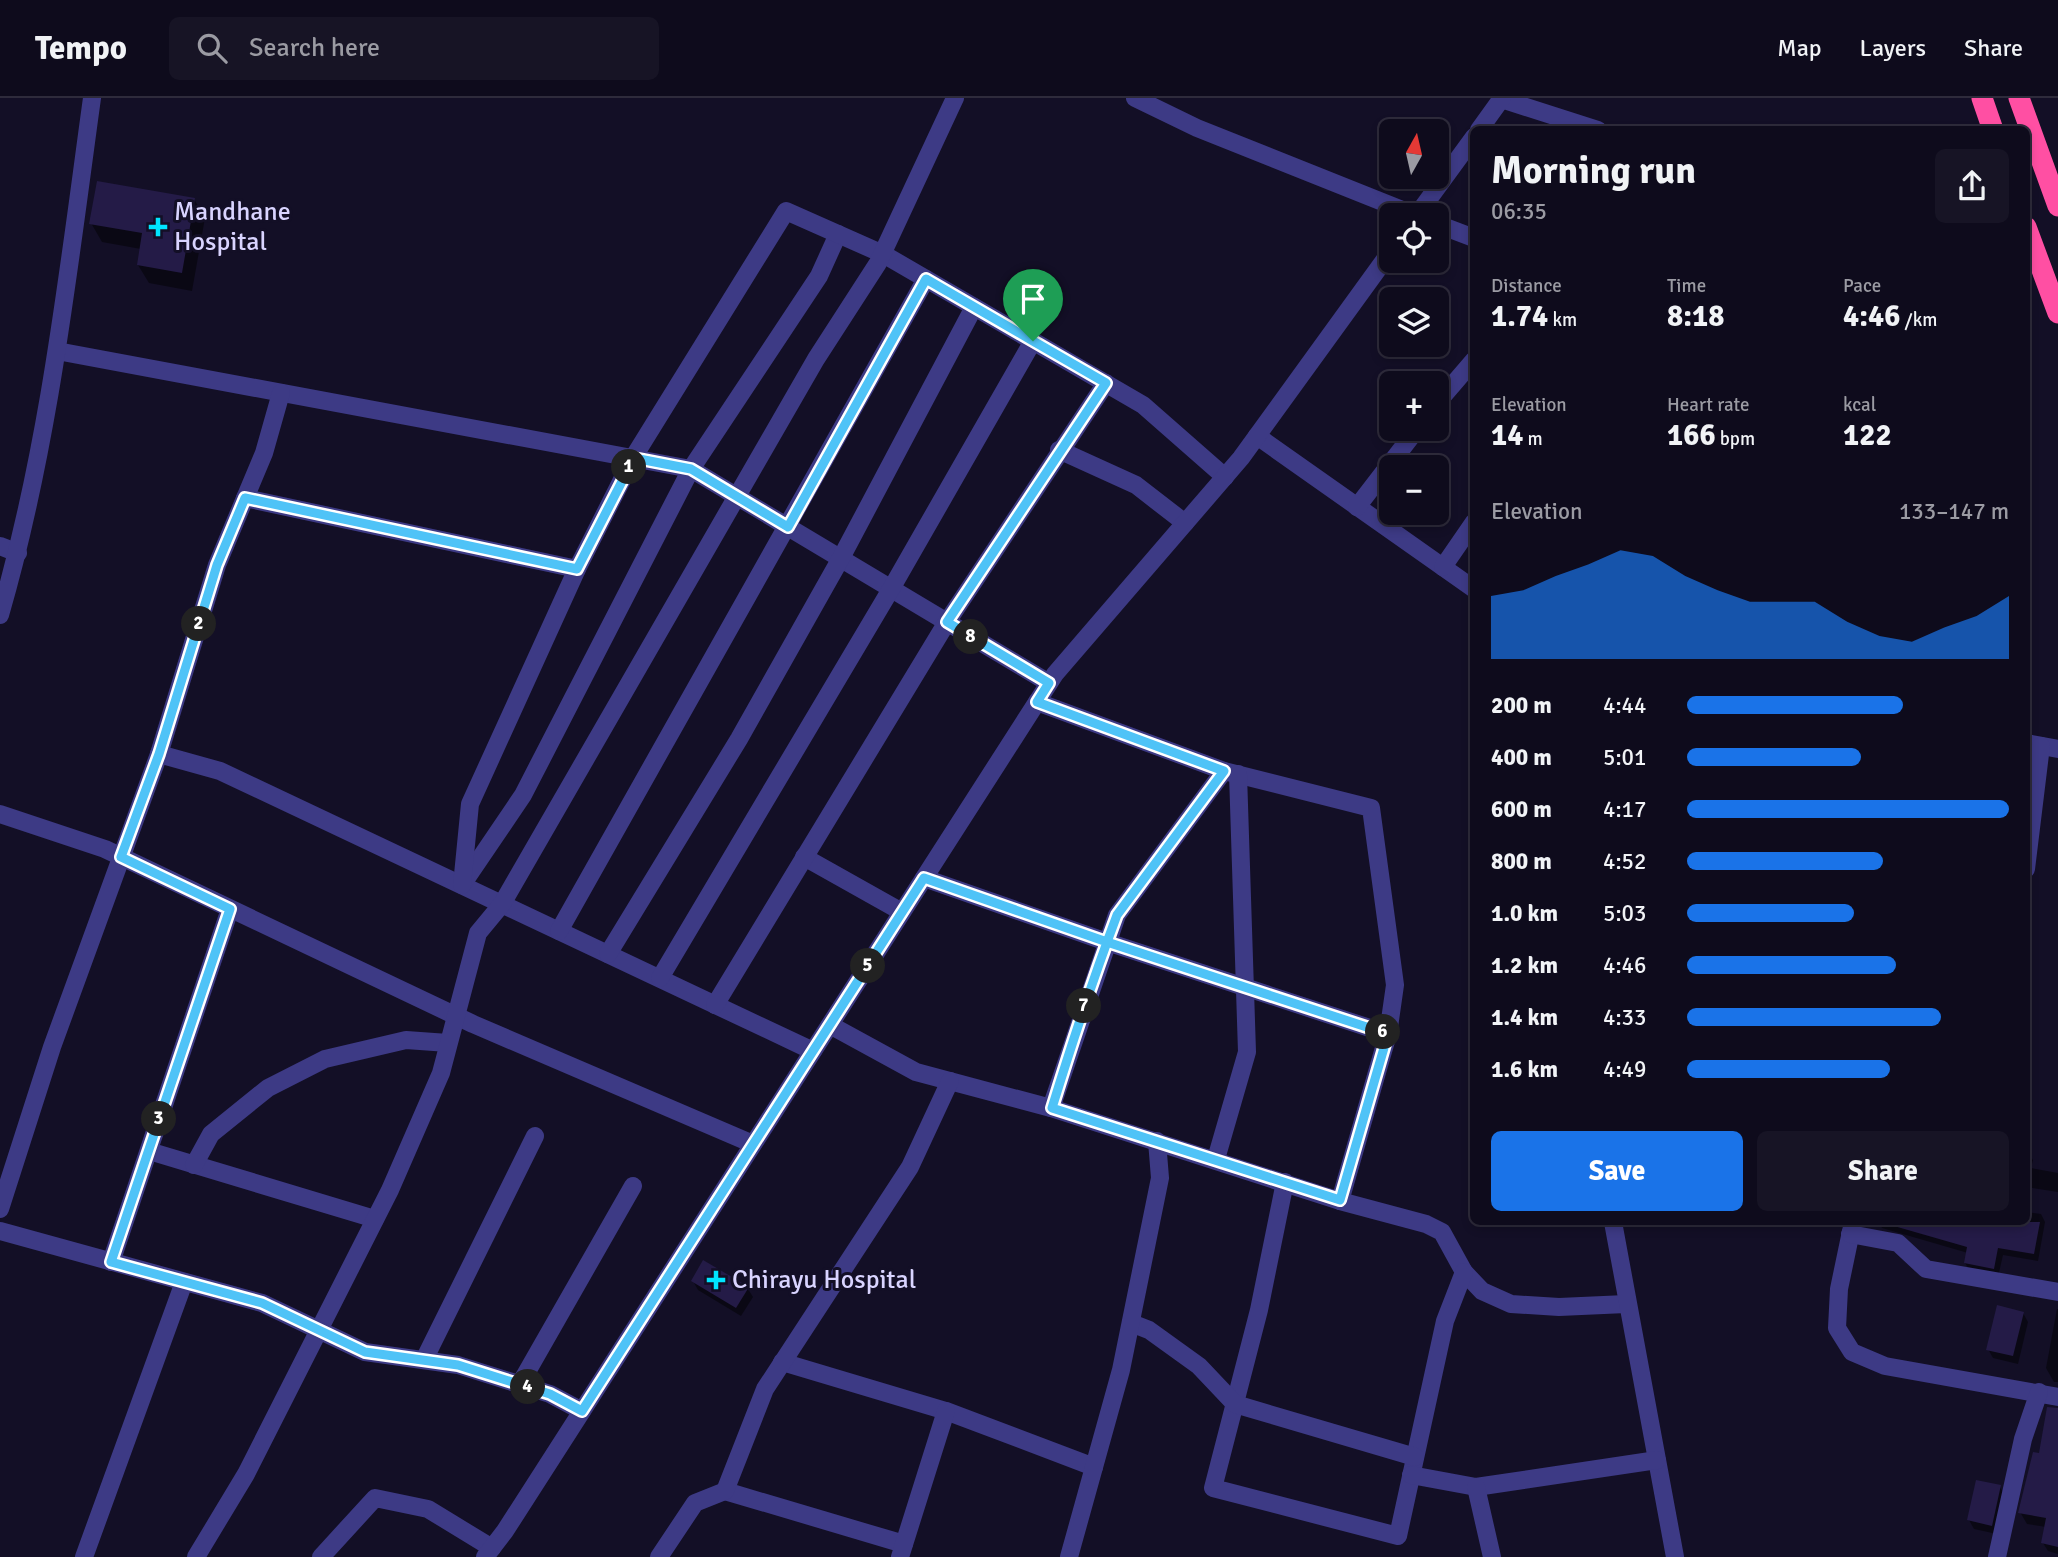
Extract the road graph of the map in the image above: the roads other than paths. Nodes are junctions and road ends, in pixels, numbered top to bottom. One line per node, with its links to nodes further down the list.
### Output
1 (92, 98): 26 (street)
2 (955, 98): 19 (street)
3 (1135, 98): 13 (street)
4 (1982, 98): 9 (highway)
5 (2019, 98): 10 (highway)
6 (1502, 99): 7 (street); 8 (street)
7 (1482, 126)
8 (1586, 126)
9 (1992, 126)
10 (2029, 126)
11 (2030, 128): 15 (highway)
12 (1470, 142): 14 (street)
13 (1386, 203)
14 (1425, 203)
15 (2058, 206)
16 (1449, 229): 18 (street)
17 (838, 234): 19 (street); 34 (street); 35 (street)
18 (1470, 236)
19 (883, 254): 22 (street); 37 (street)
20 (2031, 254): 24 (highway)
21 (1379, 268): 31 (street)
22 (926, 279): 23 (street); 41 (street)
23 (974, 307): 25 (street); 45 (street)
24 (2058, 313)
25 (1033, 341): 28 (street); 49 (street)
26 (57, 351): 30 (street); 44 (street)
27 (1470, 365): 29 (street)
28 (1106, 383): 33 (street); 36 (street)
29 (1449, 389)
30 (281, 393): 34 (street); 38 (street)
31 (1257, 436): 36 (street); 39 (street)
32 (1408, 441): 39 (street)
33 (1059, 450): 40 (street); 51 (street)
34 (634, 458): 35 (street); 47 (street)
35 (691, 469): 37 (street); 62 (street)
36 (1225, 477): 40 (street)
37 (738, 497): 41 (street); 63 (street)
38 (245, 498): 47 (street); 55 (street)
39 (1357, 507): 46 (street)
40 (1185, 523): 52 (street)
41 (788, 527): 45 (street); 66 (street)
42 (1470, 528): 46 (street)
43 (0, 546): 44 (street)
44 (18, 553): 50 (street)
45 (841, 558): 49 (street); 68 (street)
46 (1443, 567): 48 (street)
47 (577, 569): 62 (street)
48 (1470, 586)
49 (891, 589): 51 (street); 69 (street)
50 (0, 615)
51 (947, 622): 52 (street); 60 (street)
52 (1049, 683): 53 (street)
53 (1037, 702): 56 (street); 61 (street)
54 (2042, 746): 58 (street)
55 (159, 754): 59 (street); 62 (street)
56 (1231, 772): 67 (street); 70 (street); 74 (street)
57 (0, 814): 59 (street)
58 (2030, 838)
59 (121, 857): 64 (street); 88 (street)
60 (804, 857): 65 (street); 71 (street)
61 (924, 878): 65 (street); 67 (street)
62 (462, 885): 63 (street)
63 (502, 904): 66 (street); 72 (street)
64 (230, 909): 72 (street); 82 (street)
65 (902, 912): 73 (street)
66 (559, 930): 68 (street)
67 (1107, 942): 70 (street); 78 (street)
68 (608, 954): 69 (street)
69 (660, 978): 71 (street)
70 (1245, 987): 74 (street); 83 (street)
71 (715, 1005): 76 (street)
72 (454, 1015): 75 (street); 81 (street)
73 (830, 1025): 76 (street); 77 (street)
74 (1388, 1034): 87 (street)
75 (448, 1043): 84 (street); 89 (street)
76 (813, 1051): 81 (street)
77 (950, 1081): 78 (street); 101 (street)
78 (1052, 1108): 80 (street)
79 (535, 1136): 100 (street)
80 (1157, 1141): 83 (street); 98 (street)
81 (753, 1144): 106 (street)
82 (149, 1151): 84 (street); 93 (street)
83 (1216, 1159): 85 (street)
84 (194, 1165): 89 (street)
85 (1285, 1182): 87 (street); 105 (street)
86 (633, 1186): 102 (street)
87 (1340, 1200): 94 (street)
88 (0, 1209)
89 (375, 1219): 99 (street)
90 (1613, 1225): 97 (street)
91 (1851, 1228): 96 (street); 103 (street)
92 (0, 1231): 93 (street)
93 (111, 1262): 95 (street)
94 (1464, 1272): 97 (street); 108 (street)
95 (184, 1282): 99 (street); 116 (street)
96 (2058, 1292)
97 (1626, 1304): 109 (street)
98 (1130, 1323): 105 (street); 110 (street)
99 (318, 1330): 100 (street); 117 (street)
100 (424, 1360): 102 (street)
101 (782, 1362): 107 (street); 113 (street)
102 (520, 1384): 106 (street)
103 (2039, 1392): 104 (street); 123 (street)
104 (2058, 1397)
105 (1235, 1404): 108 (street); 111 (street)
106 (582, 1411): 115 (street)
107 (946, 1411): 110 (street); 114 (street)
108 (1415, 1457): 111 (street)
109 (1657, 1460): 112 (street); 122 (street)
110 (1094, 1467): 120 (street)
111 (1411, 1475): 112 (street)
112 (1476, 1487): 121 (street)
113 (725, 1491): 114 (street); 119 (street)
114 (902, 1550)
115 (488, 1553): 118 (street)
116 (84, 1557)
117 (197, 1557)
118 (321, 1557)
119 (659, 1557)
120 (1069, 1557)
121 (1492, 1557)
122 (1675, 1557)
123 (1997, 1557)

